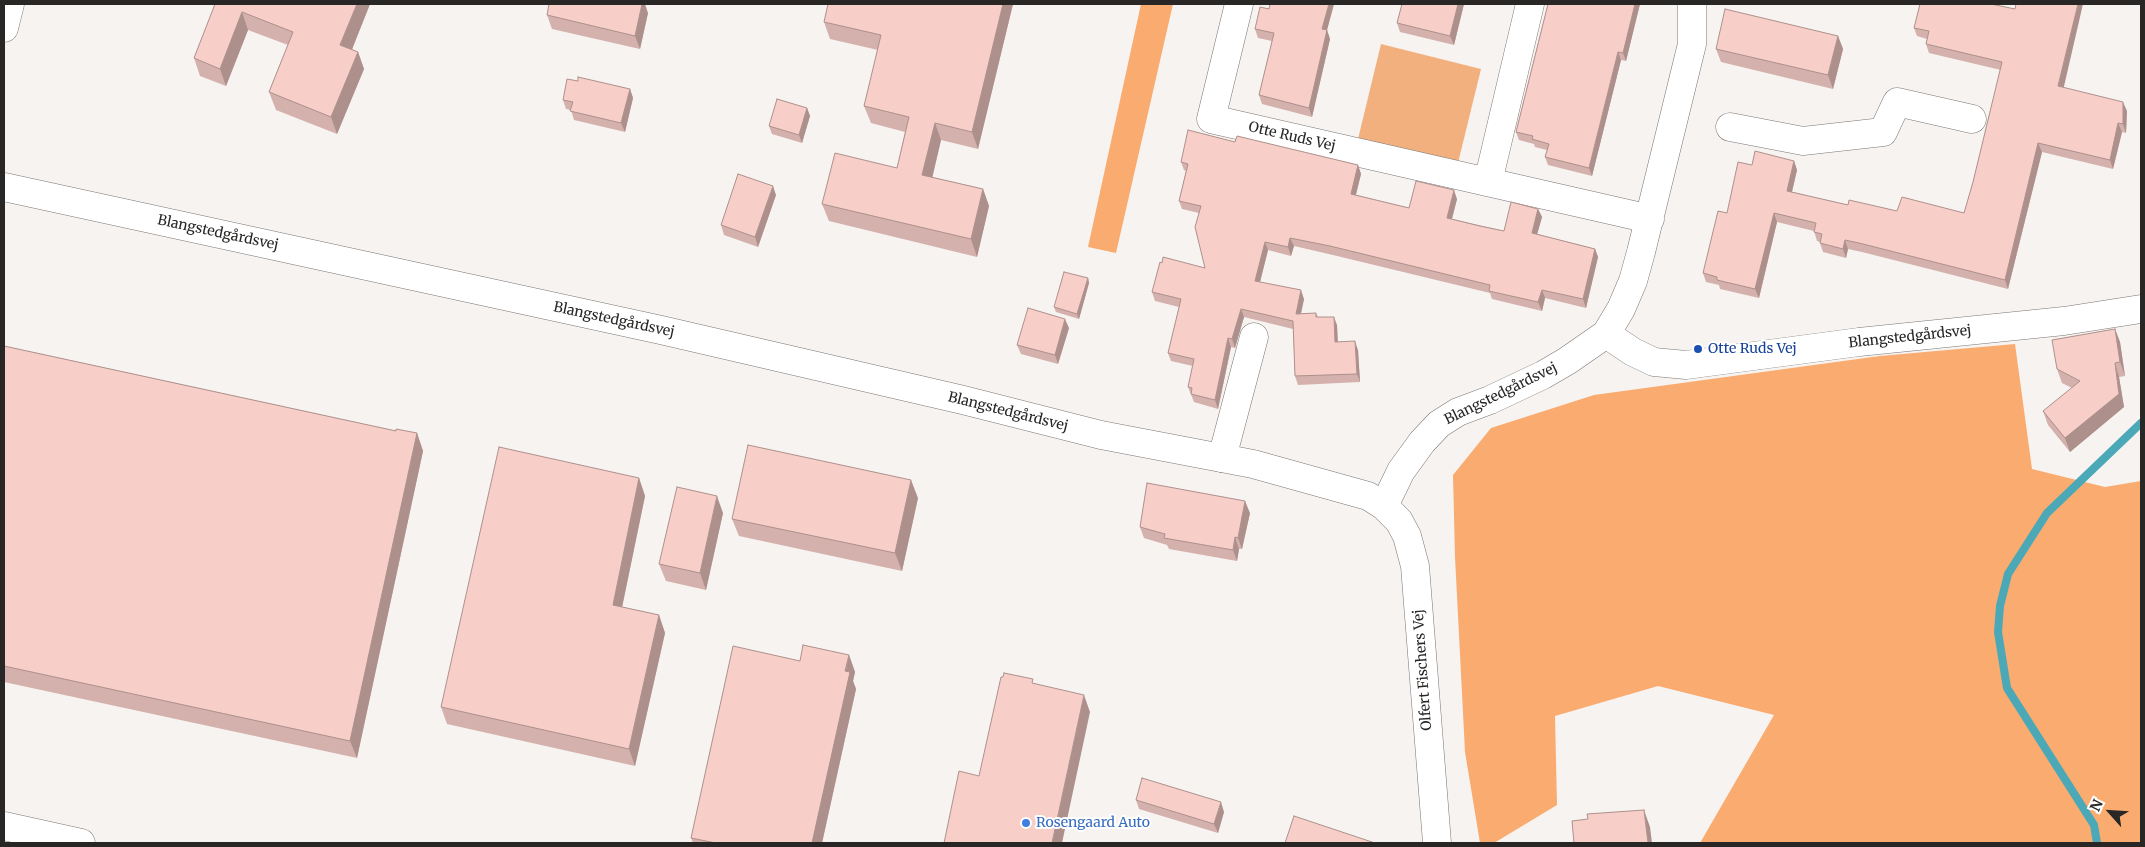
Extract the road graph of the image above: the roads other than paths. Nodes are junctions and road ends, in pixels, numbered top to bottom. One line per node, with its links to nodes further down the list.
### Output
1 (10, 4): 5 (street)
2 (1238, 4): 8 (street, Otte Ruds Vej)
3 (1530, 4): 8 (street)
4 (1692, 4): 10 (street)
5 (4, 28)
6 (1972, 118): 7 (street)
7 (1730, 127)
8 (1488, 182): 10 (street, Otte Ruds Vej)
9 (4, 187): 14 (street, Blangstedgårdsvej)
10 (1650, 219): 12 (street)
11 (2141, 309): 12 (street, Blangstedgårdsvej)
12 (1606, 334): 15 (street, Blangstedgårdsvej)
13 (1254, 337): 14 (street)
14 (1222, 458): 15 (street, Blangstedgårdsvej)
15 (1384, 506): 18 (street, Olfert Fischers Vej)
16 (4, 826): 17 (street)
17 (81, 843)
18 (1437, 843)

